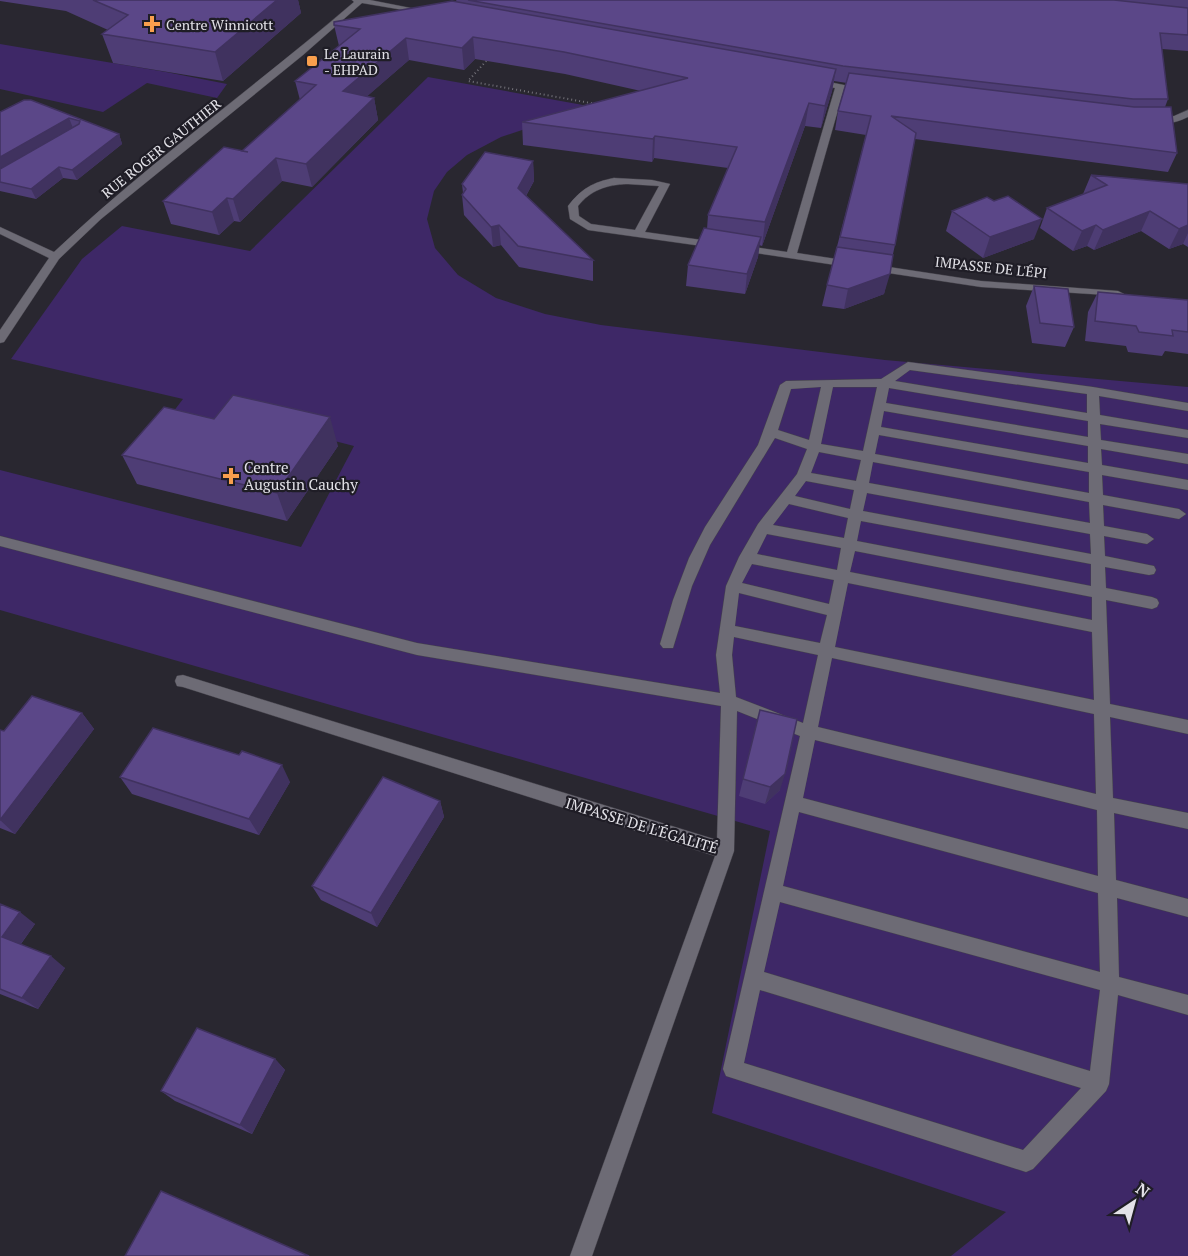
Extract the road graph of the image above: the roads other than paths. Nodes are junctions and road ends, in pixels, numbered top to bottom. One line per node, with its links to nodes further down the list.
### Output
1 (356, 0): 2 (street)
2 (361, 0): 3 (street); 12 (street, RUE ROGER GAUTHIER)
3 (440, 14)
4 (806, 81): 5 (street)
5 (840, 87): 6 (street); 11 (street)
6 (874, 92)
7 (1188, 113): 8 (street)
8 (1148, 122)
9 (0, 230): 12 (street)
10 (638, 235): 10 (street, IMPASSE DE L'ÉPI); 11 (street, IMPASSE DE L'ÉPI)
11 (791, 255): 13 (street, IMPASSE DE L'ÉPI)
12 (55, 257): 14 (street, RUE ROGER GAUTHIER)
13 (1131, 296)
14 (0, 339)
15 (828, 383): 16 (street); 22 (street); 25 (street)
16 (884, 383): 17 (street); 18 (street); 20 (street)
17 (1093, 391): 19 (street); 20 (street)
18 (880, 406): 21 (street); 24 (street)
19 (1188, 407)
20 (1094, 418): 23 (street); 24 (street)
21 (874, 430): 26 (street); 28 (street)
22 (771, 432): 25 (street); 51 (street)
23 (1188, 434)
24 (1095, 443): 27 (street); 28 (street)
25 (814, 447): 26 (street); 29 (street)
26 (868, 457): 31 (street); 33 (street)
27 (1188, 459)
28 (1095, 469): 30 (street); 33 (street)
29 (803, 476): 31 (street); 32 (street)
30 (1188, 485)
31 (862, 487): 34 (street); 37 (street)
32 (784, 498): 34 (street); 36 (street)
33 (1096, 499): 35 (street); 37 (street)
34 (856, 514): 40 (street); 42 (street)
35 (1179, 514)
36 (763, 528): 40 (street); 41 (street)
37 (1097, 530): 38 (street); 42 (street)
38 (1147, 539)
39 (0, 541): 54 (street)
40 (849, 546): 44 (street); 46 (street)
41 (746, 558): 44 (street); 45 (street)
42 (1098, 561): 43 (street); 46 (street)
43 (1149, 570)
44 (843, 576): 48 (street); 49 (street)
45 (733, 586): 48 (street); 50 (street)
46 (1100, 593): 47 (street); 49 (street)
47 (1152, 603)
48 (835, 611): 52 (street)
49 (1100, 628): 55 (street)
50 (727, 630): 52 (street); 54 (street)
51 (669, 644)
52 (826, 651): 55 (street); 57 (street)
53 (183, 681): 61 (street, IMPASSE DE L'ÉGALITÉ)
54 (729, 701): 57 (street); 61 (street)
55 (1103, 709): 56 (street); 59 (street)
56 (1188, 727)
57 (809, 732): 58 (street); 59 (street)
58 (792, 803): 62 (street); 63 (street)
59 (1105, 804): 60 (street); 62 (street)
60 (1188, 821)
61 (725, 851): 69 (street, IMPASSE DE L'ÉGALITÉ)
62 (1108, 887): 64 (street); 66 (street)
63 (773, 892): 65 (street); 66 (street)
64 (1188, 908)
65 (753, 978): 68 (street); 68 (street)
66 (1110, 983): 67 (street); 68 (street)
67 (1188, 1005)
68 (1100, 1084)
69 (581, 1256)

